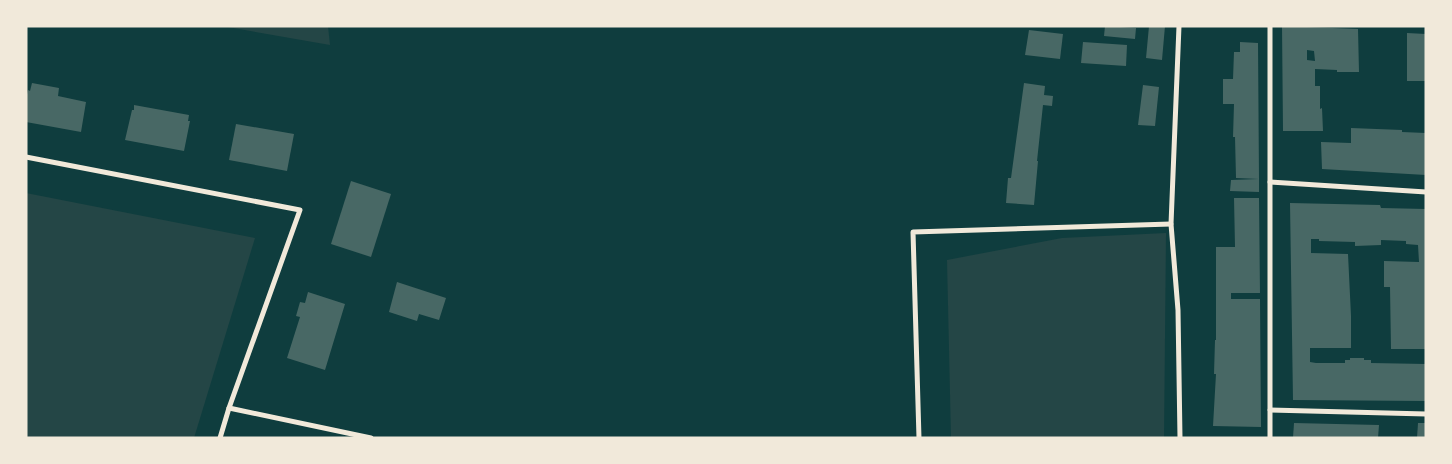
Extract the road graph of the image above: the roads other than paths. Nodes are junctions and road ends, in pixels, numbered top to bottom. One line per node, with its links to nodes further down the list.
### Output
1 (1179, 26): 6 (street)
2 (1270, 26): 4 (street)
3 (26, 157): 7 (street)
4 (1270, 182): 5 (street); 8 (street)
5 (1426, 192)
6 (1170, 224): 12 (street); 13 (street)
7 (229, 408): 10 (street); 11 (street)
8 (1270, 410): 9 (street); 14 (street)
9 (1426, 414)
10 (220, 438)
11 (371, 438)
12 (919, 438)
13 (1180, 438)
14 (1270, 438)

